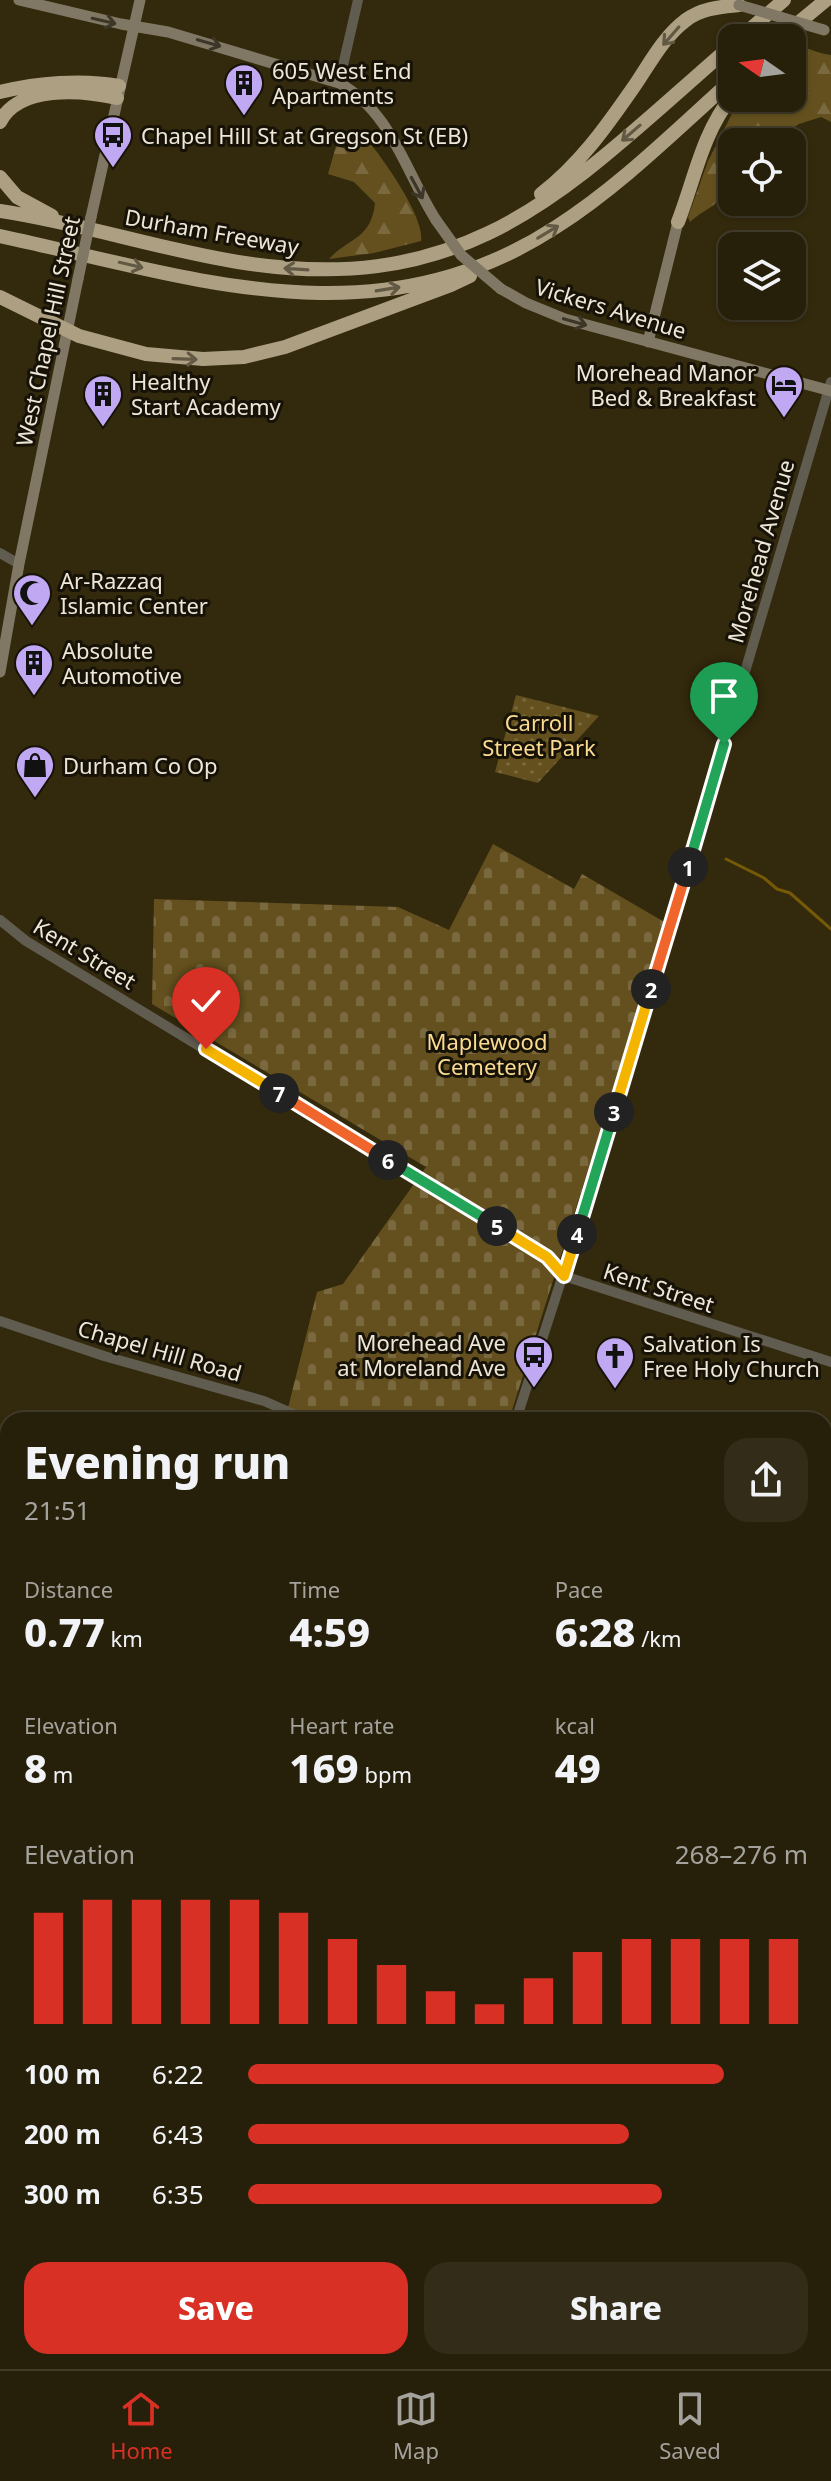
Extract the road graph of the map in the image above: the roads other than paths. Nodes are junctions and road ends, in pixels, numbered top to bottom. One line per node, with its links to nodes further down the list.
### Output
1 (19, 0): 11 (main road, one-way to 11)
2 (140, 0): 11 (main road, West Chapel Hill Street)
3 (358, 0): 14 (street)
4 (720, 0): 7 (main road)
5 (784, 0): 8 (highway)
6 (826, 0): 9 (highway); 10 (highway)
7 (739, 5): 12 (main road, bridge); 24 (highway, one-way to 24)
8 (756, 24)
9 (797, 24)
10 (802, 24)
11 (134, 26): 14 (main road, one-way to 14); 16 (main road, West Chapel Hill Street)
12 (828, 31)
13 (718, 57): 24 (highway, Durham Freeway, one-way to 24)
14 (339, 83): 29 (main road, Vickers Avenue, one-way to 29, bridge)
15 (0, 92): 16 (highway)
16 (118, 92): 19 (highway); 28 (main road, West Chapel Hill Street, bridge)
17 (718, 93): 26 (highway, one-way to 17)
18 (722, 112): 22 (highway)
19 (0, 122)
20 (0, 177): 23 (highway)
21 (0, 211): 23 (highway, Durham Freeway)
22 (678, 222): 29 (main road)
23 (66, 225): 24 (highway, Durham Freeway, one-way to 23)
24 (507, 225)
25 (0, 236): 26 (highway, one-way to 26)
26 (478, 267): 28 (highway, one-way to 26)
27 (0, 297): 28 (highway)
28 (68, 330): 32 (main road, West Chapel Hill Street)
29 (648, 342): 30 (main road, Vickers Avenue)
30 (830, 388): 35 (street, Morehead Avenue)
31 (0, 553): 32 (street)
32 (19, 564): 33 (main road, West Chapel Hill Street)
33 (0, 672)
34 (0, 920): 35 (street, Kent Street)
35 (564, 1276): 37 (street, Kent Street); 39 (street, Morehead Avenue)
36 (0, 1321): 38 (street, Chapel Hill Road)
37 (831, 1362)
38 (289, 1412)
39 (519, 1412)

